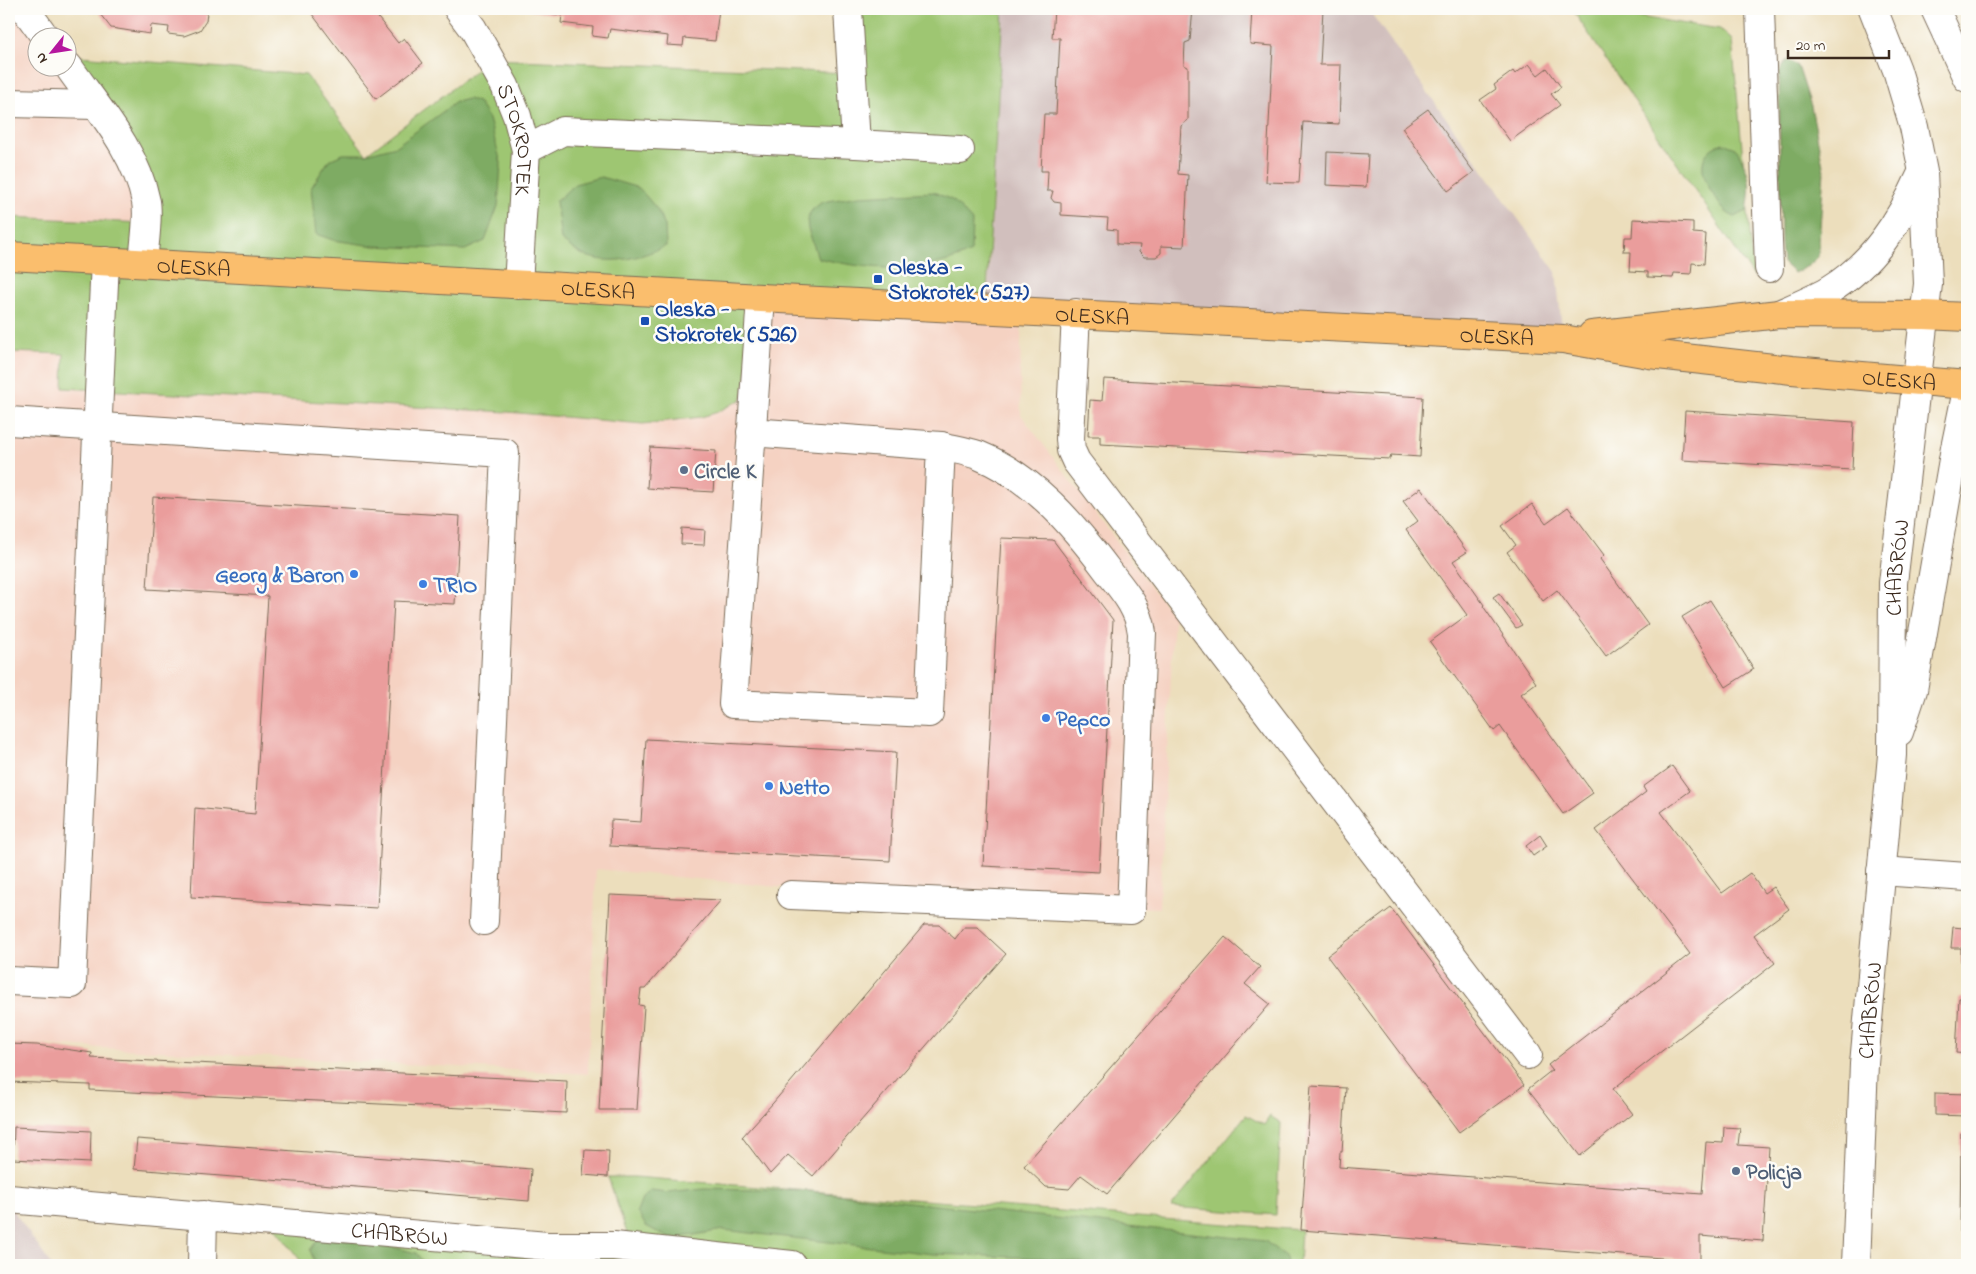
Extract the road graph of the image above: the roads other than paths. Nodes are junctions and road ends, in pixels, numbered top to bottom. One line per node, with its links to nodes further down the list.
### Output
1 (25, 9): 7 (street)
2 (458, 9): 13 (street, STOKROTEK)
3 (848, 9): 12 (street)
4 (1760, 9): 19 (street)
5 (1873, 9): 15 (street, CHABRÓW)
6 (1934, 9): 9 (street)
7 (39, 28)
8 (76, 78): 11 (street, OLESKA)
9 (1967, 78)
10 (9, 103): 11 (street)
11 (95, 105): 18 (street, OLESKA)
12 (856, 144): 13 (street); 14 (street)
13 (526, 150): 20 (street, STOKROTEK)
14 (960, 150)
15 (1923, 172): 23 (street); 24 (street, CHABRÓW)
16 (9, 256): 17 (main road, OLESKA)
17 (104, 261): 18 (main road, OLESKA); 31 (street)
18 (143, 263): 20 (main road, OLESKA)
19 (1769, 268)
20 (518, 285): 21 (main road, OLESKA)
21 (761, 298): 22 (main road, OLESKA); 32 (street)
22 (1076, 313): 26 (main road, OLESKA); 40 (street)
23 (1779, 314): 24 (main road, OLESKA); 26 (main road, OLESKA)
24 (1926, 314): 25 (main road, OLESKA); 27 (street, CHABRÓW)
25 (1967, 317)
26 (1563, 339): 27 (main road, OLESKA)
27 (1917, 381): 28 (main road, OLESKA); 34 (street, CHABRÓW)
28 (1967, 385)
29 (1967, 390): 34 (street, CHABRÓW)
30 (9, 421): 31 (street)
31 (97, 428): 38 (street); 39 (street)
32 (751, 432): 33 (street); 33 (street)
33 (941, 446): 37 (street)
34 (1892, 755): 35 (street, CHABRÓW)
35 (1881, 871): 36 (street); 46 (street, CHABRÓW)
36 (1967, 877)
37 (791, 895)
38 (484, 921)
39 (9, 981)
40 (1528, 1055)
41 (9, 1199): 42 (street, CHABRÓW)
42 (203, 1216): 43 (street, CHABRÓW); 44 (street)
43 (757, 1264): 45 (street, CHABRÓW)
44 (202, 1265)
45 (792, 1265)
46 (1856, 1265)

